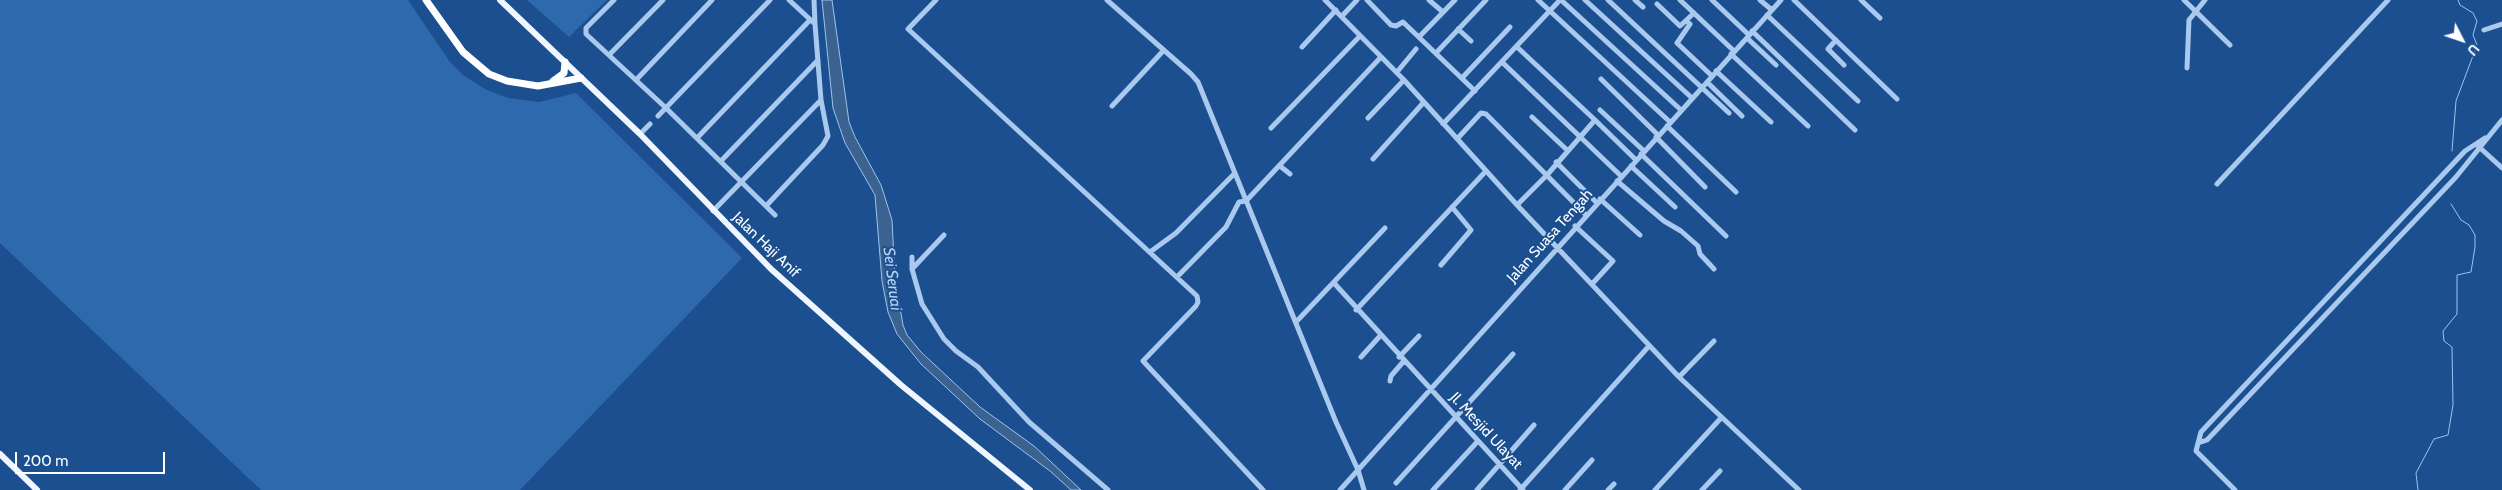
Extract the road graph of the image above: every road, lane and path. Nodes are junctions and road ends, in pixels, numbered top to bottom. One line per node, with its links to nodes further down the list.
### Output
1 (426, 0): 74 (highway)
2 (431, 0): 67 (highway)
3 (500, 0): 67 (main road, Jalan Haji Anif)
4 (614, 0): 64 (street)
5 (663, 0): 64 (street)
6 (712, 0): 77 (street)
7 (770, 0): 88 (street)
8 (789, 0): 34 (street)
9 (801, 0): 34 (street)
10 (814, 0): 47 (street)
11 (936, 0): 144 (street)
12 (1107, 0): 61 (street)
13 (1325, 0): 36 (street)
14 (1357, 0): 43 (street)
15 (1367, 0): 54 (street)
16 (1429, 0): 40 (street)
17 (1455, 0): 40 (street)
18 (1486, 0): 50 (street)
19 (1538, 0): 38 (street)
20 (1560, 0): 38 (street); 90 (street)
21 (1585, 0): 82 (street)
22 (1608, 0): 80 (street)
23 (1635, 0): 35 (street)
24 (1680, 0): 41 (street)
25 (1712, 0): 52 (street)
26 (1760, 0): 37 (street)
27 (1781, 0): 37 (street, Jalan Suasa Tengah)
28 (1794, 0): 55 (street)
29 (1861, 0): 44 (street)
30 (2184, 0): 39 (street)
31 (2205, 0): 39 (street)
32 (2388, 0): 126 (street)
33 (1657, 4): 46 (street)
34 (796, 6): 45 (street)
35 (1643, 7)
36 (1336, 10): 43 (street); 58 (street)
37 (1772, 10): 42 (street, Jalan Suasa Tengah)
38 (1550, 11): 59 (street); 101 (street)
39 (2196, 11): 57 (street); 71 (street)
40 (1443, 12): 54 (street)
41 (1694, 13): 46 (street); 63 (street)
42 (1767, 15): 52 (street, Jalan Suasa Tengah); 85 (street)
43 (1342, 16): 53 (street)
44 (1880, 18)
45 (810, 20): 47 (street); 108 (street)
46 (1686, 21): 73 (street)
47 (815, 24): 66 (street)
48 (2502, 24): 51 (street)
49 (1510, 27): 75 (street)
50 (1458, 30): 56 (street); 62 (street)
51 (2484, 30)
52 (1749, 35): 63 (street, Jalan Suasa Tengah); 69 (street); 104 (street)
53 (1360, 36): 65 (street); 103 (street)
54 (1419, 37): 62 (street)
55 (1836, 40): 70 (street); 83 (street)
56 (1472, 41)
57 (2230, 45)
58 (1302, 47)
59 (1517, 47): 68 (street); 96 (street)
60 (1416, 49): 72 (street)
61 (1164, 50): 87 (street); 121 (street)
62 (1436, 53): 75 (street)
63 (1733, 53): 73 (street, Jalan Suasa Tengah); 102 (street)
64 (609, 55): 77 (street)
65 (1381, 57): 72 (street); 117 (street)
66 (818, 60): 84 (street); 115 (street)
67 (565, 62): 74 (main road, Jalan Haji Anif)
68 (1503, 63): 81 (street); 107 (street)
69 (1776, 65)
70 (1844, 65)
71 (2187, 68)
72 (1397, 72): 78 (street)
73 (1714, 74): 79 (street, Jalan Suasa Tengah); 98 (street)
74 (581, 78): 105 (main road, Jalan Haji Anif)
75 (1462, 78): 81 (street)
76 (1601, 79): 106 (street)
77 (636, 80): 88 (street)
78 (1404, 80): 86 (street); 95 (street)
79 (1706, 82): 80 (street, Jalan Suasa Tengah); 93 (street)
80 (1701, 88): 82 (street, Jalan Suasa Tengah); 91 (street)
81 (1475, 91): 100 (street)
82 (1692, 98): 90 (street, Jalan Suasa Tengah)
83 (1897, 99)
84 (821, 100): 125 (street); 132 (street)
85 (1858, 101)
86 (1424, 102): 100 (street); 113 (street)
87 (1112, 106)
88 (666, 108): 92 (street); 108 (street)
89 (1600, 110): 112 (street)
90 (1681, 110): 101 (street, Jalan Suasa Tengah)
91 (1729, 114)
92 (658, 116)
93 (1742, 116)
94 (1532, 117): 111 (street)
95 (1368, 118)
96 (1595, 120): 107 (street); 114 (street)
97 (2502, 120): 110 (street)
98 (1771, 122)
99 (650, 124): 105 (street)
100 (1444, 124): 109 (street)
101 (1668, 124): 106 (street, Jalan Suasa Tengah); 128 (street)
102 (1808, 126)
103 (1271, 128)
104 (1855, 130)
105 (640, 134): 135 (main road, Jalan Haji Anif)
106 (1657, 136): 112 (street, Jalan Suasa Tengah); 127 (street)
107 (1579, 137): 111 (street); 124 (street)
108 (697, 138): 115 (street)
109 (1458, 139): 120 (street); 123 (street)
110 (2477, 146): 119 (street); 168 (street); 168 (street)
111 (1567, 150): 116 (street)
112 (1642, 153): 114 (street, Jalan Suasa Tengah); 142 (street)
113 (1373, 159)
114 (1636, 160): 118 (street, Jalan Suasa Tengah)
115 (721, 161): 125 (street)
116 (1556, 162): 123 (street); 130 (street)
117 (1280, 166): 122 (street); 129 (street)
118 (1631, 166): 124 (street, Jalan Suasa Tengah); 134 (street)
119 (2502, 168)
120 (1486, 171): 131 (street); 133 (street)
121 (1234, 174): 129 (street); 144 (street)
122 (1290, 174)
123 (1547, 175): 131 (street); 137 (street)
124 (1619, 178): 130 (street, Jalan Suasa Tengah); 148 (street)
125 (742, 182): 132 (street); 135 (street)
126 (2216, 184)
127 (1705, 187)
128 (1736, 192)
129 (1246, 201): 149 (street); 153 (street)
130 (1598, 201): 137 (street, Jalan Suasa Tengah); 141 (street)
131 (1517, 205): 143 (street)
132 (766, 206): 136 (street)
133 (1452, 206): 146 (street); 152 (street)
134 (1676, 207)
135 (714, 211): 178 (main road, Jalan Haji Anif)
136 (775, 215)
137 (1586, 215): 138 (street, Jalan Suasa Tengah)
138 (1576, 226): 143 (street, Jalan Suasa Tengah); 151 (street)
139 (1385, 228): 150 (street)
140 (944, 235): 147 (street)
141 (1640, 235)
142 (1726, 236)
143 (1557, 247): 151 (street); 163 (street, Jalan Suasa Tengah)
144 (1150, 252): 149 (street)
145 (912, 257): 147 (street)
146 (1441, 265)
147 (912, 269): 179 (street)
148 (1714, 269)
149 (1177, 277): 180 (street)
150 (1334, 283): 152 (street, Jl. Mesjid Ulayat); 153 (street)
151 (1593, 283): 157 (street)
152 (1356, 310): 154 (street, Jl. Mesjid Ulayat)
153 (1296, 322): 172 (street)
154 (1380, 336): 159 (street); 160 (street, Jl. Mesjid Ulayat)
155 (1419, 336): 160 (street)
156 (1714, 341): 161 (street)
157 (1649, 346): 161 (street); 176 (street)
158 (1513, 354): 164 (street)
159 (1361, 357)
160 (1401, 360): 162 (street); 163 (street, Jl. Mesjid Ulayat)
161 (1679, 378): 165 (street)
162 (1390, 380)
163 (1430, 390): 164 (street, Jl. Mesjid Ulayat); 172 (street, Jalan Suasa Tengah)
164 (1456, 418): 167 (street, Jl. Mesjid Ulayat); 174 (street)
165 (1721, 418): 187 (street); 189 (street)
166 (1534, 425): 171 (street)
167 (1478, 441): 171 (street, Jl. Mesjid Ulayat); 183 (street)
168 (2198, 443): 190 (street)
169 (0, 454): 177 (main road)
170 (1592, 460): 185 (street)
171 (1500, 465): 176 (street, Jl. Mesjid Ulayat); 184 (street)
172 (1358, 470): 181 (street, Jalan Suasa Tengah); 182 (street)
173 (1720, 471): 188 (street)
174 (1396, 483)
175 (1614, 484): 186 (street)
176 (1522, 489)
177 (37, 490)
178 (1030, 490)
179 (1108, 490)
180 (1263, 490)
181 (1340, 490)
182 (1364, 490)
183 (1434, 490)
184 (1476, 490)
185 (1565, 490)
186 (1608, 490)
187 (1655, 490)
188 (1702, 490)
189 (1799, 490)
190 (2235, 490)

